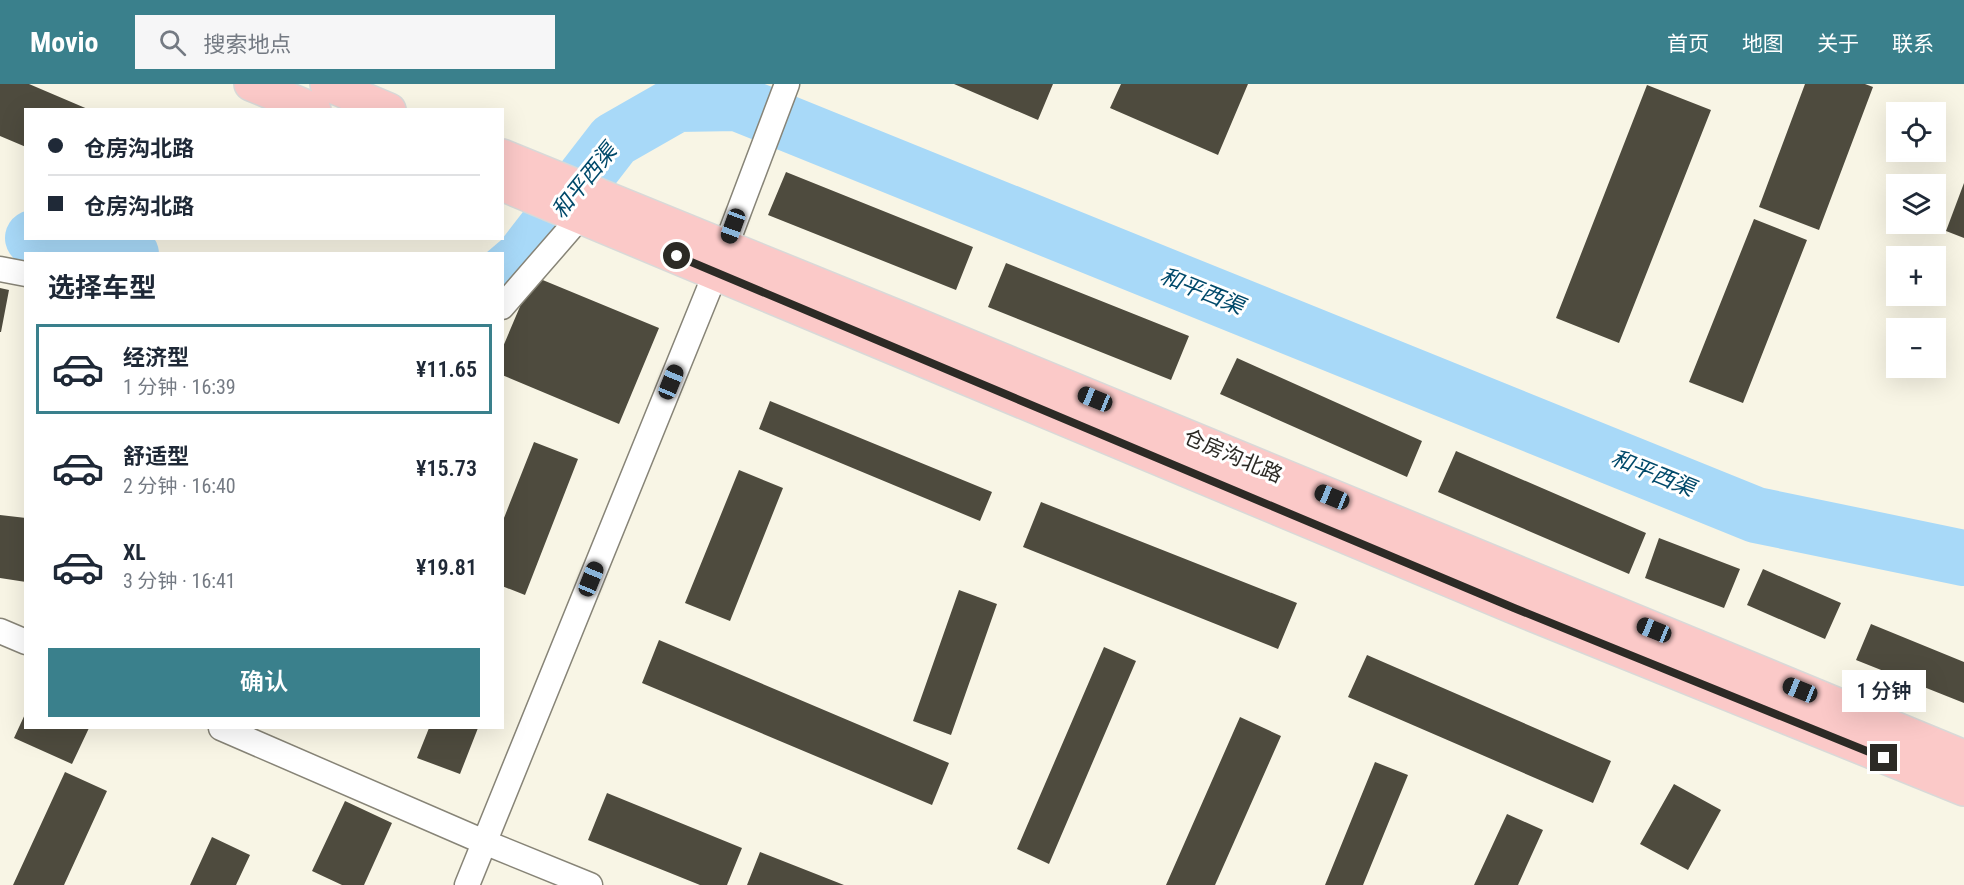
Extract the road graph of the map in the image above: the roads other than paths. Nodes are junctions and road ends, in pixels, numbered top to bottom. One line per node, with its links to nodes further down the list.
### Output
1 (251, 84): 4 (main road)
2 (327, 84): 5 (main road)
3 (784, 90): 10 (street)
4 (309, 108)
5 (384, 108)
6 (504, 157): 8 (main road, 仓房沟北路)
7 (504, 184): 8 (main road, 仓房沟北路)
8 (551, 190): 9 (main road, 仓房沟北路)
9 (584, 209): 10 (main road, 仓房沟北路); 13 (street)
10 (720, 260): 17 (main road, 仓房沟北路); 18 (main road, 仓房沟北路); 19 (street)
11 (0, 269): 12 (street)
12 (24, 274)
13 (504, 305)
14 (0, 631): 15 (street)
15 (24, 641)
16 (223, 729): 19 (street)
17 (1964, 757)
18 (1964, 789)
19 (484, 842): 20 (street); 21 (street)
20 (467, 885)
21 (590, 885)

